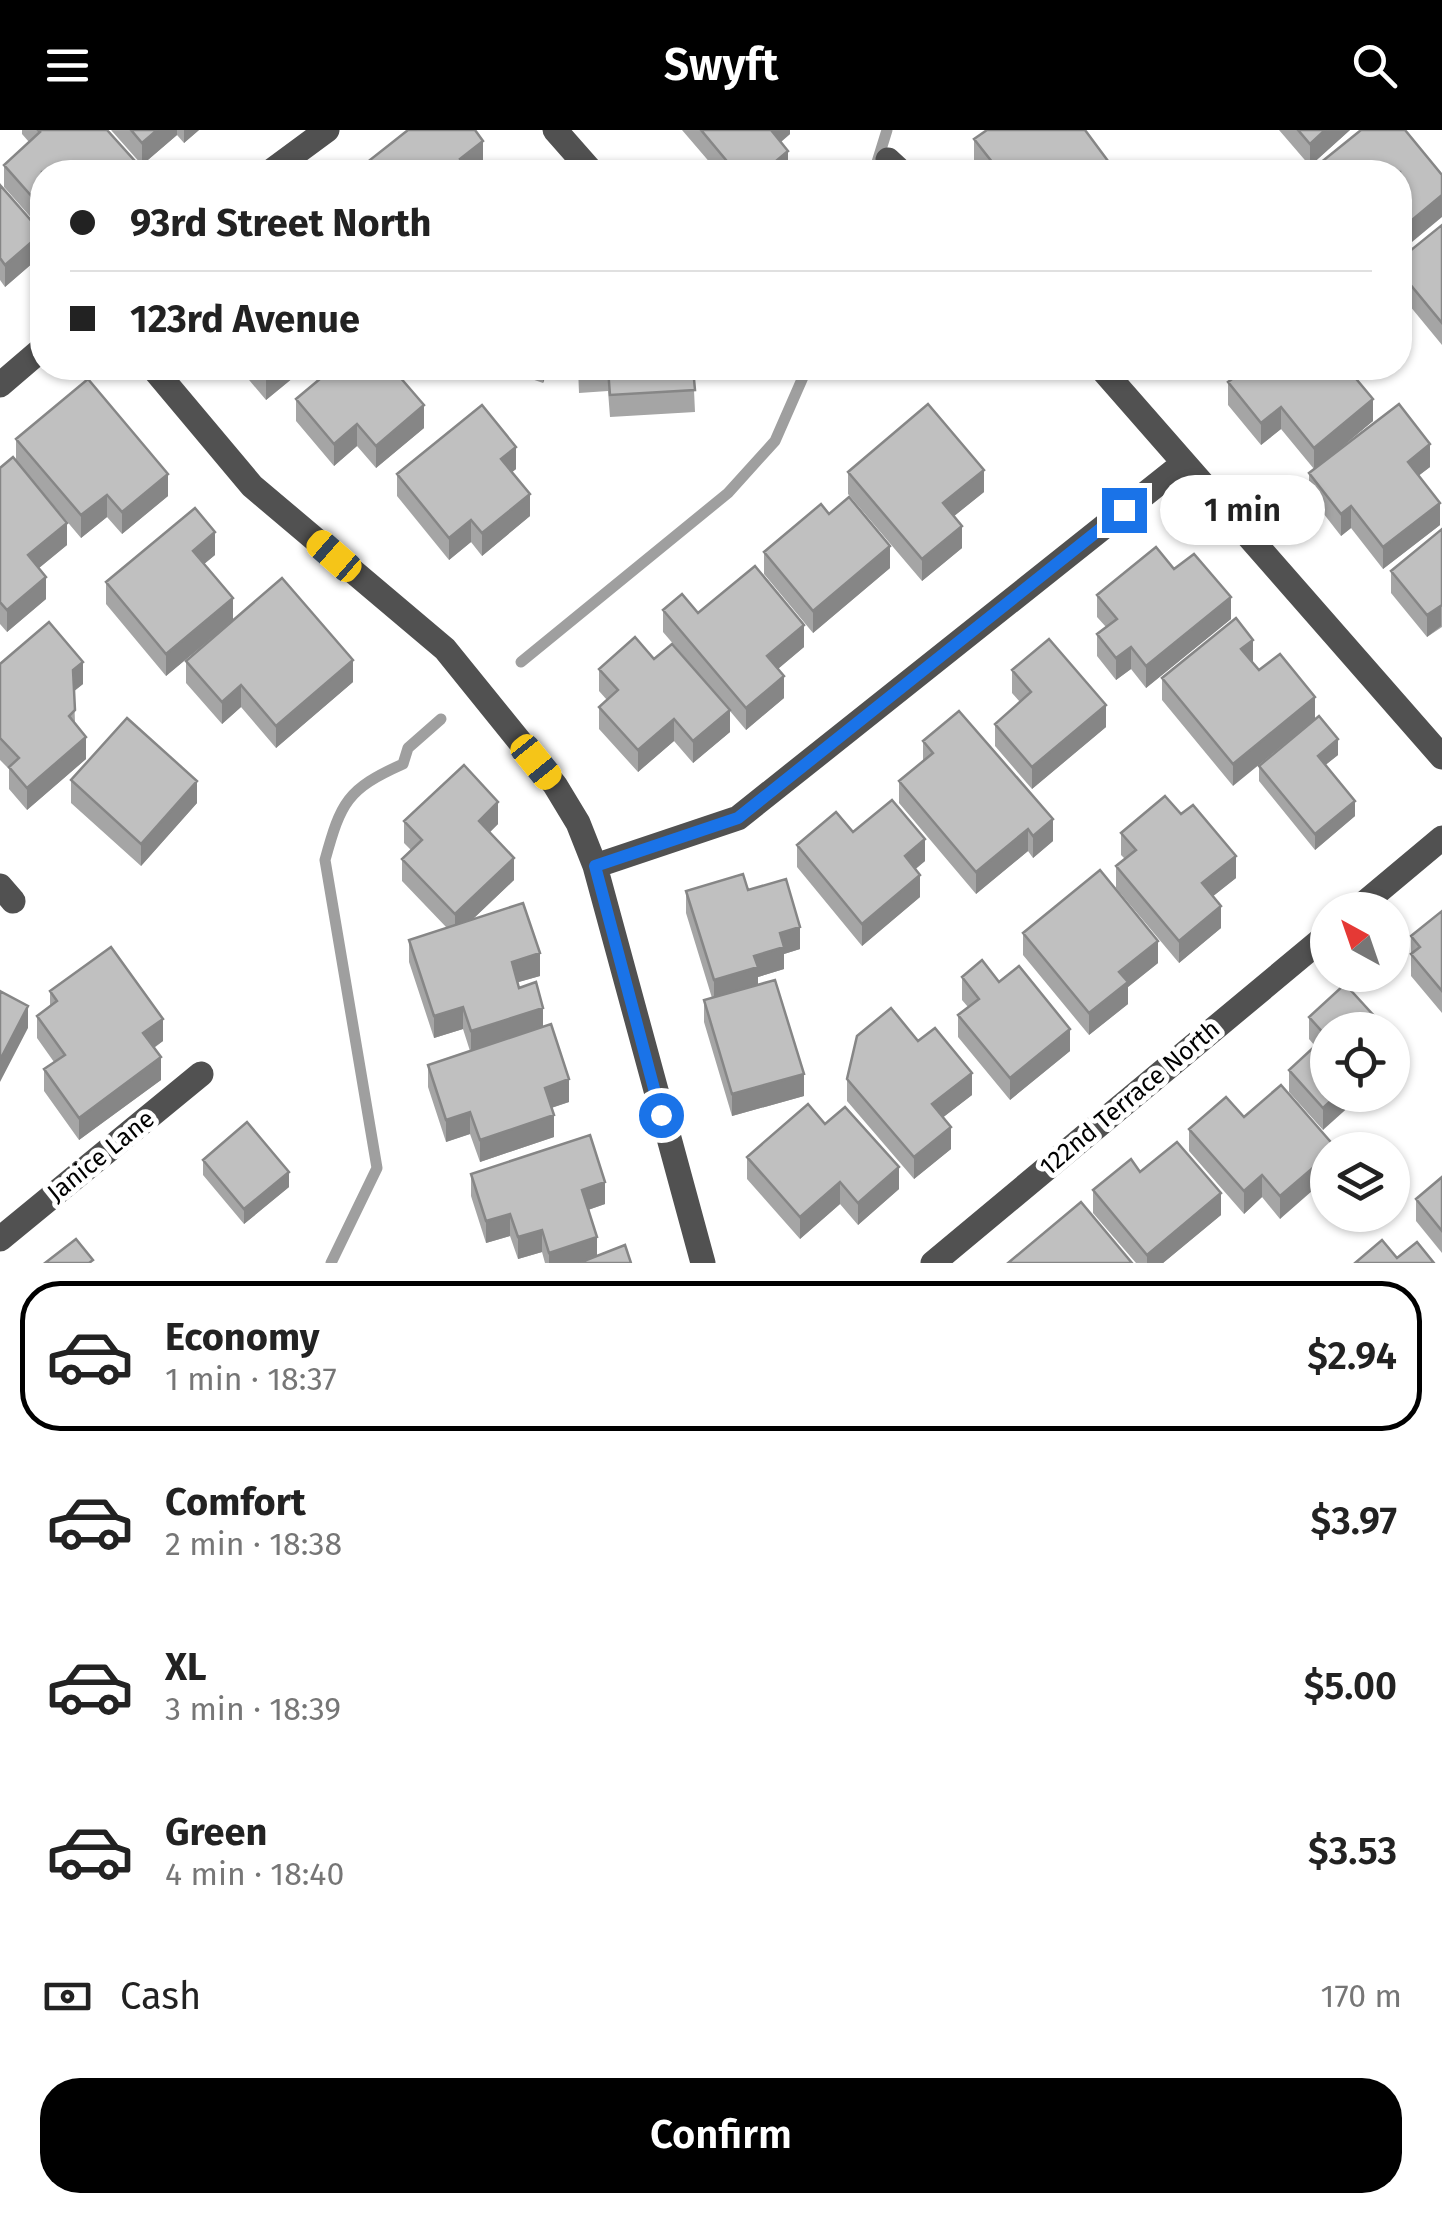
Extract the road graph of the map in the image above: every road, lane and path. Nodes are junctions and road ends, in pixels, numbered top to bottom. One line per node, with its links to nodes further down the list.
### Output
1 (327, 130): 3 (street)
2 (555, 130): 4 (street)
3 (286, 160)
4 (581, 160)
5 (30, 359): 8 (street)
6 (163, 380): 12 (street)
7 (1111, 380): 9 (street)
8 (0, 385)
9 (1184, 463): 10 (street); 12 (street)
10 (1442, 757)
11 (1442, 838): 13 (street)
12 (595, 866): 17 (street)
13 (1378, 892)
14 (1310, 949): 18 (street, 122nd Terrace North)
15 (201, 1074): 16 (street, Janice Lane)
16 (0, 1238)
17 (703, 1263)
18 (933, 1263)

